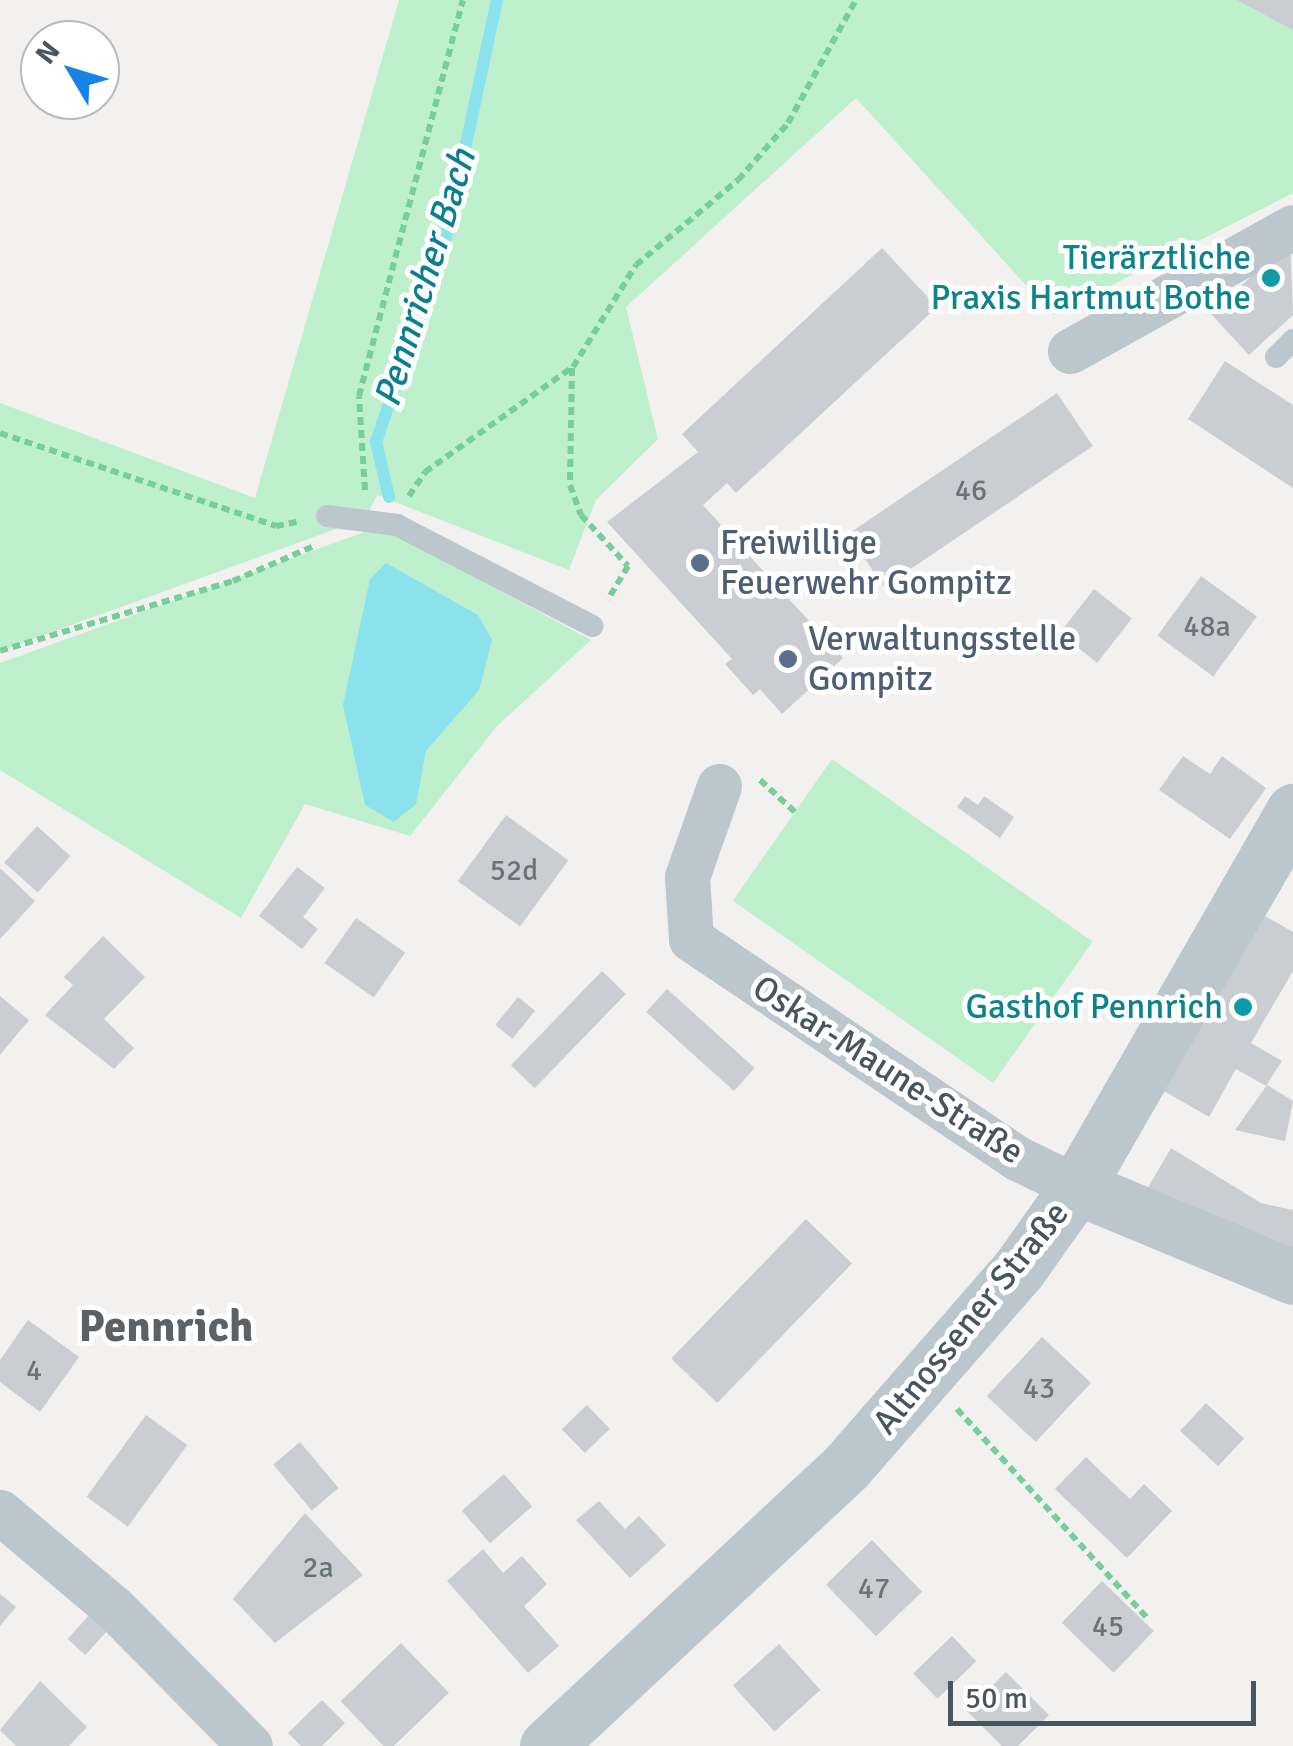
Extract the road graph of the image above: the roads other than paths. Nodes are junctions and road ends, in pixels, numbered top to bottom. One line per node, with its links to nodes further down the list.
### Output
1 (1293, 227): 3 (street)
2 (1293, 340): 4 (lane)
3 (1070, 350)
4 (1276, 357)
5 (327, 516): 6 (lane)
6 (593, 626)
7 (719, 786): 9 (street, Oskar-Maune-Straße)
8 (1293, 811): 9 (street, Altnossener Straße)
9 (1077, 1187): 10 (street, Oskar-Maune-Straße); 13 (street, Altnossener Straße)
10 (1293, 1277)
11 (0, 1512): 12 (street)
12 (250, 1746)
13 (547, 1746)

